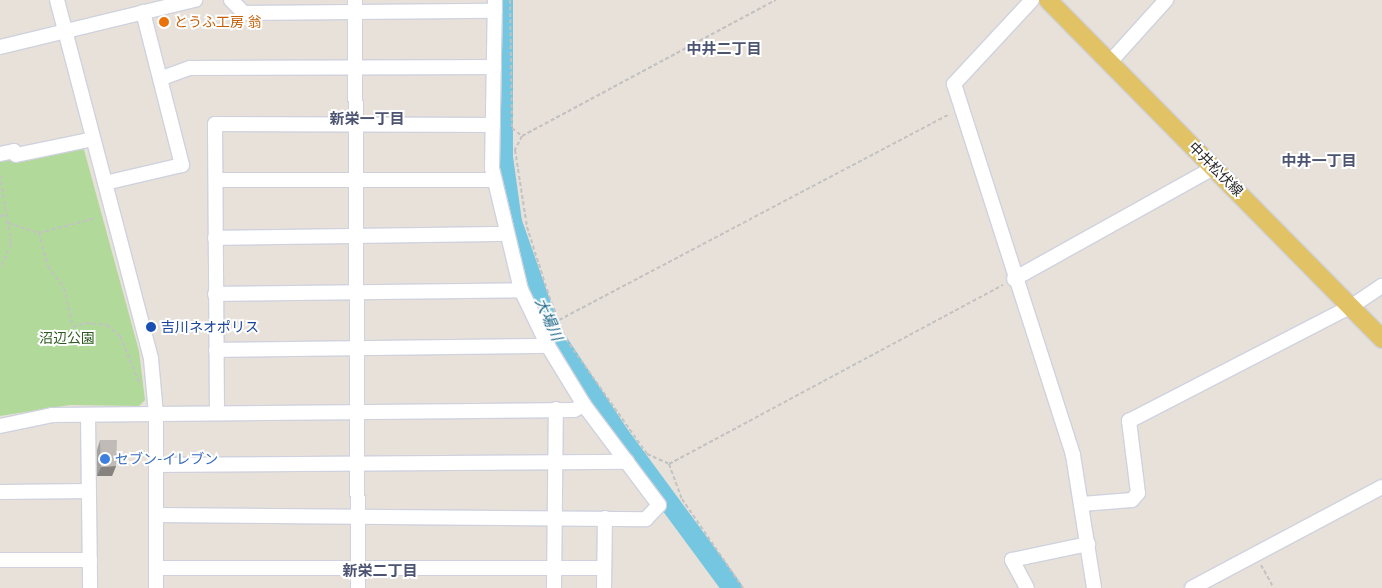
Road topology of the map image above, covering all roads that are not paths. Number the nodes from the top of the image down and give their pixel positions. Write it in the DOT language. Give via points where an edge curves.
graph roads {
  1 [pos="57,0"];
  2 [pos="231,0"];
  3 [pos="1032,0"];
  4 [pos="1048,0"];
  5 [pos="1166,0"];
  6 [pos="186,1"];
  7 [pos="355,5"];
  8 [pos="495,5"];
  9 [pos="142,12"];
  10 [pos="64,31"];
  11 [pos="0,47"];
  12 [pos="1110,62"];
  13 [pos="355,67"];
  14 [pos="494,67"];
  15 [pos="162,78"];
  16 [pos="356,123"];
  17 [pos="493,125"];
  18 [pos="93,139"];
  19 [pos="0,154"];
  20 [pos="1215,167"];
  21 [pos="216,180"];
  22 [pos="356,180"];
  23 [pos="493,180"];
  24 [pos="105,184"];
  25 [pos="508,234"];
  26 [pos="356,236"];
  27 [pos="215,238"];
  28 [pos="1014,279"];
  29 [pos="1382,286"];
  30 [pos="521,290"];
  31 [pos="356,293"];
  32 [pos="215,294"];
  33 [pos="1352,306"];
  34 [pos="1382,339"];
  35 [pos="548,346"];
  36 [pos="357,349"];
  37 [pos="216,350"];
  38 [pos="584,405"];
  39 [pos="556,410"];
  40 [pos="357,412"];
  41 [pos="217,413"];
  42 [pos="156,414"];
  43 [pos="88,415"];
  44 [pos="0,426"];
  45 [pos="627,462"];
  46 [pos="156,465"];
  47 [pos="359,466"];
  48 [pos="556,466"];
  49 [pos="1382,487"];
  50 [pos="0,492"];
  51 [pos="88,492"];
  52 [pos="1082,504"];
  53 [pos="156,515"];
  54 [pos="358,516"];
  55 [pos="556,516"];
  56 [pos="605,518"];
  57 [pos="1088,544"];
  58 [pos="0,560"];
  59 [pos="90,560"];
  60 [pos="156,568"];
  61 [pos="358,568"];
  62 [pos="555,568"];
  63 [pos="604,568"];
  64 [pos="90,588"];
  65 [pos="156,588"];
  66 [pos="358,588"];
  67 [pos="554,588"];
  68 [pos="604,588"];
  69 [pos="1027,588"];
  70 [pos="1094,588"];
  71 [pos="1192,588"];
  1 -- 10 [label="street"];
  2 -- 7 [label="street" via="244,13"];
  3 -- 28 [label="street" via="954,84"];
  4 -- 12 [label="main road, 中井松伏線"];
  5 -- 12 [label="street"];
  6 -- 9 [label="street"];
  7 -- 8 [label="street"];
  7 -- 13 [label="street"];
  8 -- 14 [label="street"];
  9 -- 10 [label="street"];
  9 -- 15 [label="street"];
  10 -- 11 [label="street"];
  10 -- 18 [label="street"];
  12 -- 20 [label="main road, 中井松伏線"];
  13 -- 14 [label="street"];
  13 -- 15 [label="street" via="190,68"];
  13 -- 16 [label="street"];
  14 -- 17 [label="street"];
  15 -- 24 [label="street" via="182,165"];
  16 -- 17 [label="street"];
  16 -- 21 [label="street" via="215,124"];
  16 -- 22 [label="street"];
  17 -- 23 [label="street"];
  18 -- 19 [label="street" via="16,155 14,151"];
  18 -- 24 [label="street"];
  20 -- 28 [label="street"];
  20 -- 33 [label="main road, 中井松伏線"];
  21 -- 22 [label="street"];
  21 -- 27 [label="street"];
  22 -- 23 [label="street"];
  22 -- 26 [label="street"];
  23 -- 25 [label="street"];
  24 -- 42 [label="street" via="151,359"];
  25 -- 26 [label="street"];
  25 -- 30 [label="street"];
  26 -- 27 [label="street"];
  26 -- 31 [label="street"];
  27 -- 32 [label="street"];
  28 -- 52 [label="street" via="1073,454"];
  29 -- 33 [label="street"];
  30 -- 31 [label="street"];
  30 -- 35 [label="street"];
  31 -- 32 [label="street"];
  31 -- 36 [label="street"];
  32 -- 37 [label="street"];
  33 -- 34 [label="main road, 中井松伏線"];
  33 -- 52 [label="street" via="1129,421 1138,493 1132,500"];
  35 -- 36 [label="street"];
  35 -- 38 [label="street"];
  36 -- 37 [label="street"];
  36 -- 40 [label="street"];
  37 -- 41 [label="street"];
  38 -- 39 [label="street"];
  38 -- 45 [label="street"];
  39 -- 40 [label="street"];
  39 -- 48 [label="street"];
  40 -- 41 [label="street"];
  40 -- 47 [label="street"];
  41 -- 42 [label="street"];
  42 -- 43 [label="street"];
  42 -- 46 [label="street"];
  43 -- 44 [label="street" via="52,415"];
  43 -- 51 [label="street"];
  45 -- 48 [label="street"];
  45 -- 56 [label="street" via="659,505 646,520"];
  46 -- 47 [label="street"];
  46 -- 53 [label="street"];
  47 -- 48 [label="street"];
  47 -- 54 [label="street"];
  48 -- 55 [label="street"];
  49 -- 71 [label="street"];
  50 -- 51 [label="street"];
  51 -- 59 [label="street"];
  52 -- 57 [label="street"];
  53 -- 54 [label="street"];
  53 -- 60 [label="street"];
  54 -- 55 [label="street"];
  54 -- 61 [label="street"];
  55 -- 56 [label="street"];
  55 -- 62 [label="street"];
  56 -- 63 [label="street"];
  57 -- 69 [label="street" via="1012,560"];
  57 -- 70 [label="street"];
  58 -- 59 [label="street"];
  59 -- 64 [label="street"];
  60 -- 61 [label="street"];
  60 -- 65 [label="street"];
  61 -- 62 [label="street"];
  61 -- 66 [label="street"];
  62 -- 63 [label="street"];
  62 -- 67 [label="street"];
  63 -- 68 [label="street"];
}
